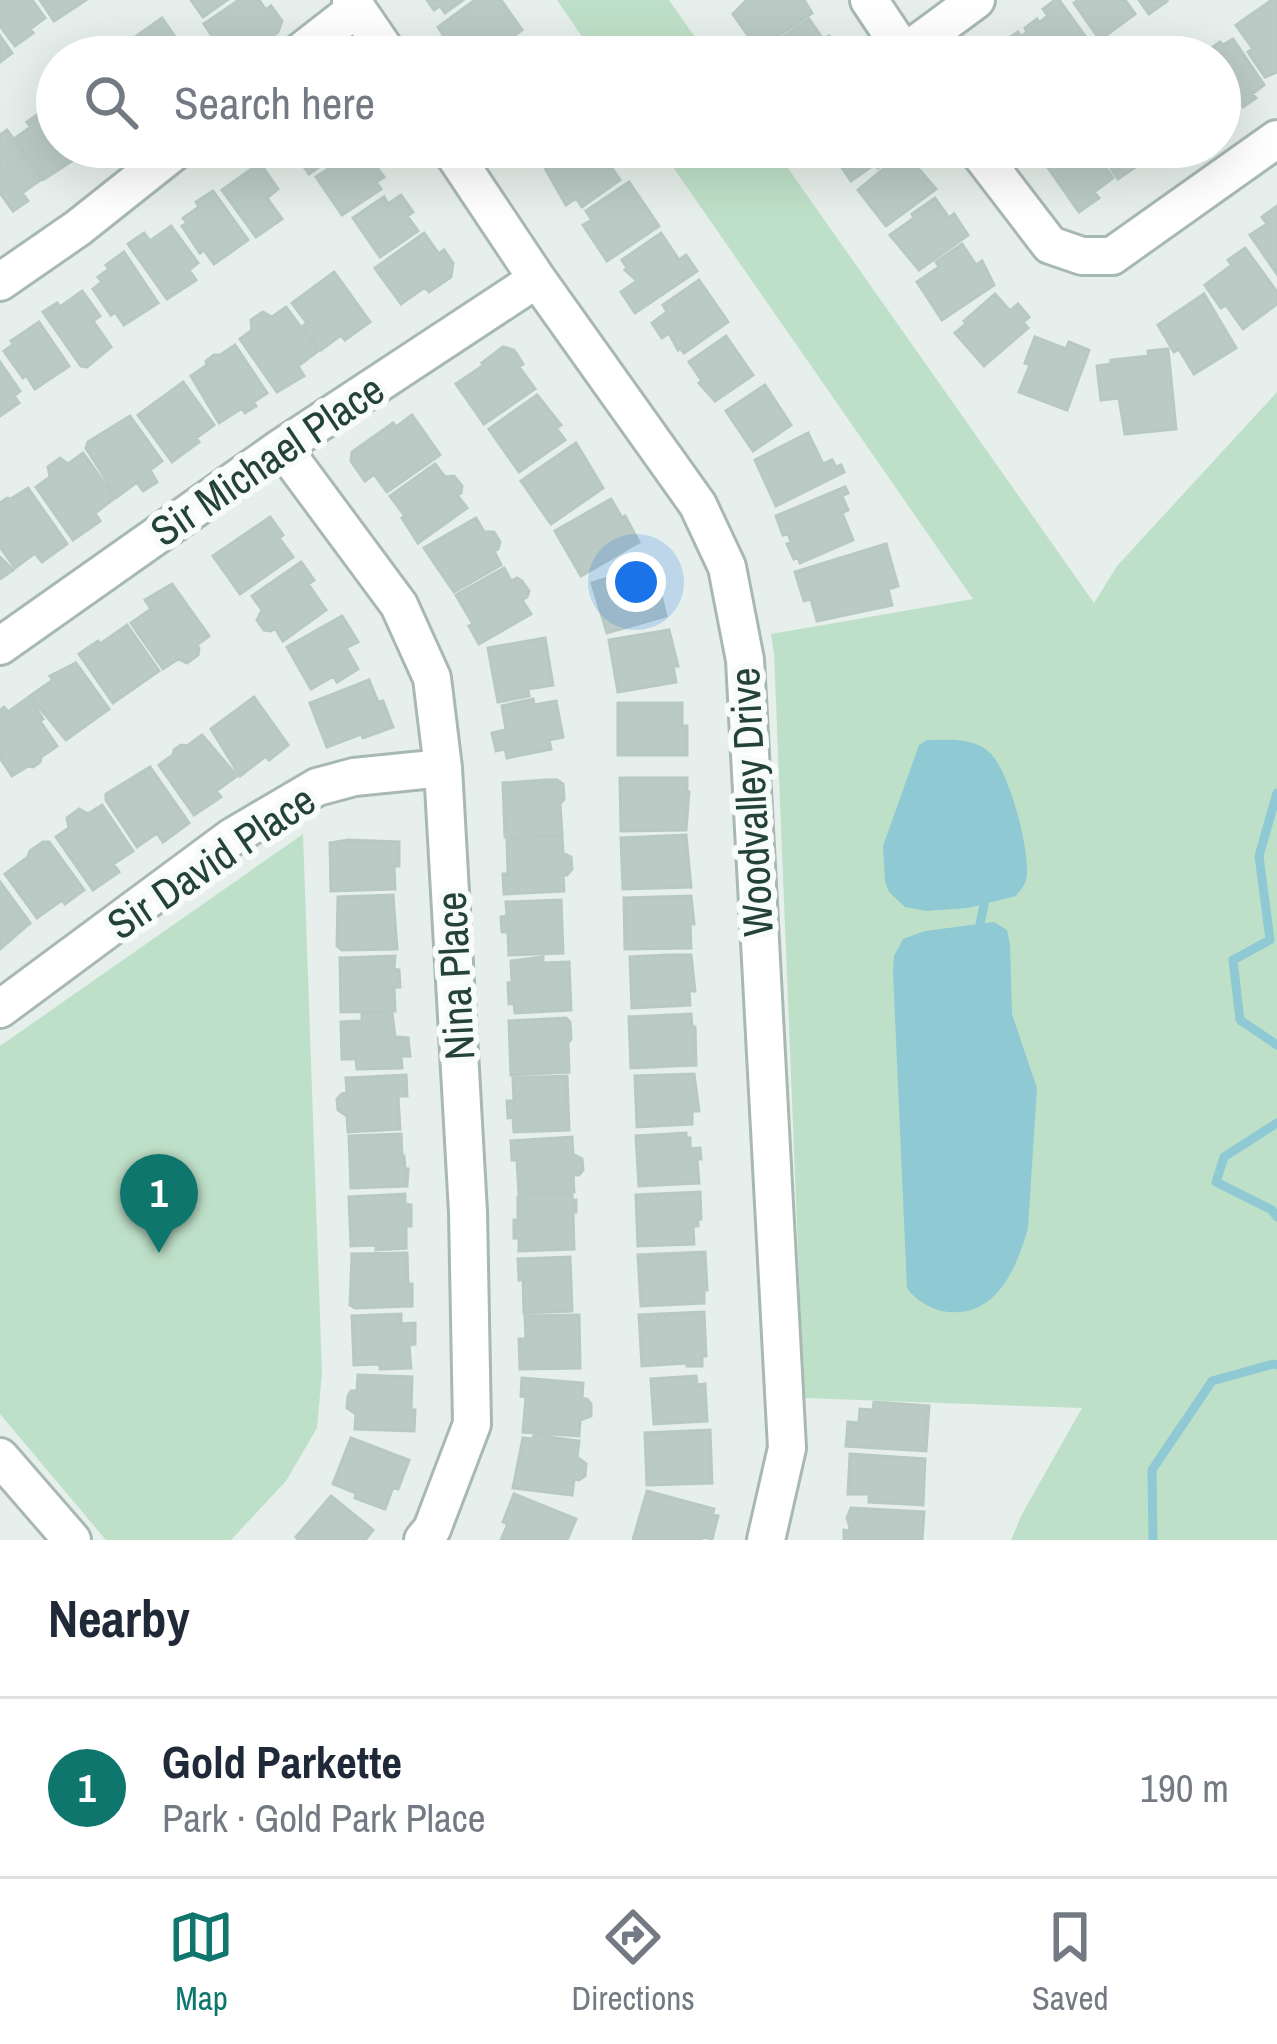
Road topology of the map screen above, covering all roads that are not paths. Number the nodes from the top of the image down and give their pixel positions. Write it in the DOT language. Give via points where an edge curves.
graph roads {
  1 [pos="869,0"];
  2 [pos="976,0"];
  3 [pos="354,4"];
  4 [pos="318,36"];
  5 [pos="376,36"];
  6 [pos="893,36"];
  7 [pos="930,36"];
  8 [pos="1277,139"];
  9 [pos="1241,165"];
  10 [pos="154,168"];
  11 [pos="463,168"];
  12 [pos="991,168"];
  13 [pos="1236,168"];
  14 [pos="537,279"];
  15 [pos="0,282"];
  16 [pos="282,447"];
  17 [pos="0,646"];
  18 [pos="443,768"];
  19 [pos="0,1009"];
  20 [pos="0,1457"];
  21 [pos="72,1540"];
  22 [pos="423,1540"];
  23 [pos="766,1540"];
  1 -- 6 [label="street"];
  2 -- 7 [label="street"];
  3 -- 4 [label="street"];
  3 -- 5 [label="street"];
  8 -- 9 [label="street"];
  10 -- 15 [label="street"];
  11 -- 14 [label="street, Woodvalley Drive"];
  12 -- 13 [label="street" via="1050,245 1112,256"];
  14 -- 16 [label="street, Sir Michael Place"];
  14 -- 23 [label="street, Woodvalley Drive" via="698,505 727,567 745,660 787,1448"];
  16 -- 17 [label="street, Sir Michael Place"];
  16 -- 18 [label="street, Nina Place" via="399,605 432,679"];
  18 -- 19 [label="street, Sir David Place" via="317,787 232,837"];
  18 -- 22 [label="street, Nina Place" via="472,1424"];
  20 -- 21 [label="street"];
}
